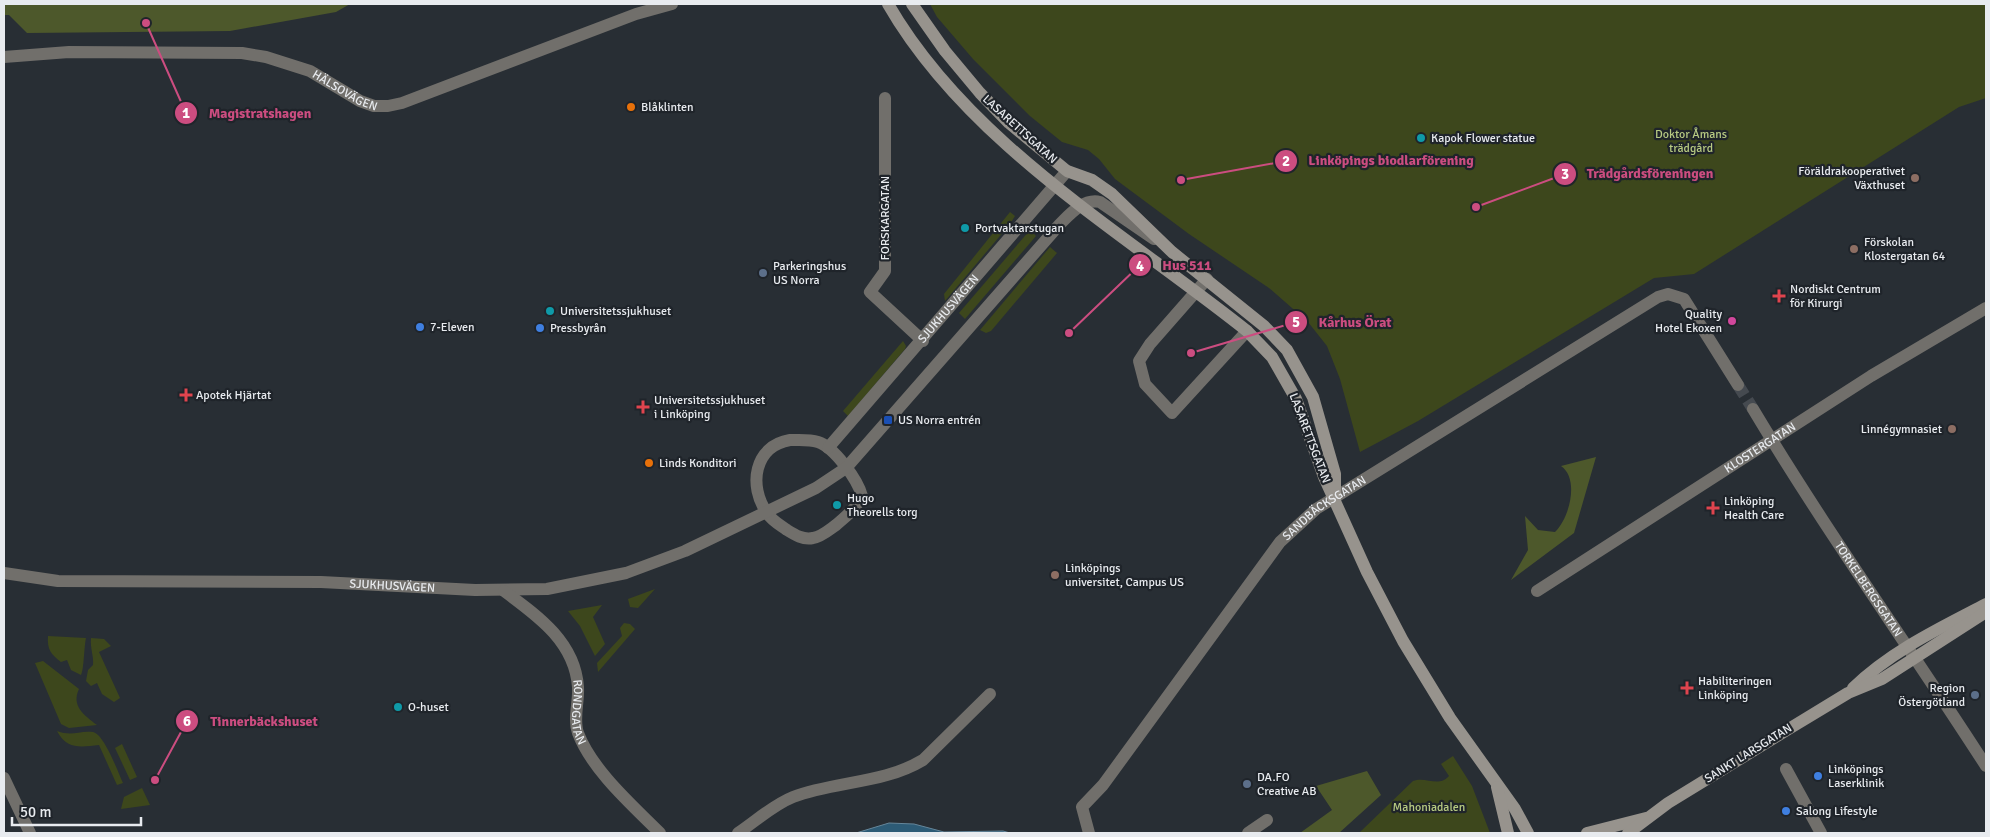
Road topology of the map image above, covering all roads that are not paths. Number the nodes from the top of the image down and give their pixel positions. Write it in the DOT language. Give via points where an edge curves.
graph roads {
  1 [pos="672,4"];
  2 [pos="888,4"];
  3 [pos="912,4"];
  4 [pos="4,57"];
  5 [pos="885,98"];
  6 [pos="1067,171"];
  7 [pos="1056,185"];
  8 [pos="1082,205"];
  9 [pos="1172,252"];
  10 [pos="1207,279"];
  11 [pos="1197,291"];
  12 [pos="1986,308"];
  13 [pos="1247,331"];
  14 [pos="923,341"];
  15 [pos="1738,385"];
  16 [pos="1753,409"];
  17 [pos="1772,440"];
  18 [pos="828,448"];
  19 [pos="846,468"];
  20 [pos="1335,497"];
  21 [pos="766,512"];
  22 [pos="4,573"];
  23 [pos="504,591"];
  24 [pos="1537,591"];
  25 [pos="1986,604"];
  26 [pos="1986,612"];
  27 [pos="1907,648"];
  28 [pos="1915,659"];
  29 [pos="1848,693"];
  30 [pos="990,694"];
  31 [pos="1986,766"];
  32 [pos="1786,769"];
  33 [pos="4,778"];
  34 [pos="1496,782"];
  35 [pos="1650,816"];
  36 [pos="1267,820"];
  37 [pos="30,833"];
  38 [pos="660,833"];
  39 [pos="738,833"];
  40 [pos="1089,833"];
  41 [pos="1248,833"];
  42 [pos="1508,833"];
  43 [pos="1528,833"];
  44 [pos="1587,833"];
  45 [pos="1628,833"];
  46 [pos="1822,833"];
  1 -- 4 [label="street, HÄLSOVÄGEN" via="636,14 388,106 360,101 310,70 249,54 70,52"];
  2 -- 7 [label="main road, LASARETTSGATAN" via="916,47 966,104 1023,159"];
  3 -- 6 [label="main road, LASARETTSGATAN" via="980,93"];
  5 -- 14 [label="street, FORSKARGATAN" via="885,271 870,292"];
  6 -- 7 [label="street, SJUKHUSVÄGEN"];
  6 -- 9 [label="main road, LASARETTSGATAN" via="1092,180 1112,194"];
  7 -- 8 [label="main road, LASARETTSGATAN"];
  7 -- 14 [label="street, SJUKHUSVÄGEN"];
  8 -- 9 [label="street, LASARETTSGATAN" via="1094,200 1100,202"];
  8 -- 11 [label="main road, LASARETTSGATAN"];
  8 -- 19 [label="street, SJUKHUSVÄGEN" via="1060,224"];
  9 -- 10 [label="main road, LASARETTSGATAN"];
  10 -- 11 [label="street"];
  10 -- 20 [label="main road, LASARETTSGATAN" via="1264,326 1299,368 1313,397 1335,474"];
  11 -- 13 [label="main road, LASARETTSGATAN"];
  11 -- 13 [label="street" via="1139,361 1145,384 1172,413"];
  12 -- 17 [label="street, KLOSTERGATAN"];
  13 -- 20 [label="main road, LASARETTSGATAN" via="1284,374 1324,477"];
  14 -- 18 [label="street, SJUKHUSVÄGEN"];
  15 -- 20 [label="street, SANDBÄCKSGATAN" via="1691,308 1677,295 1668,294 1658,297"];
  16 -- 17 [label="street, TORKELBERGSGATAN"];
  17 -- 24 [label="street, KLOSTERGATAN"];
  17 -- 27 [label="street, TORKELBERGSGATAN"];
  18 -- 19 [label="street"];
  18 -- 21 [label="street" via="818,442 790,440 766,450 756,477"];
  19 -- 21 [label="street, SJUKHUSVÄGEN" via="816,488"];
  19 -- 21 [label="street" via="858,483 862,496 853,510 824,534 802,538 780,526"];
  20 -- 34 [label="main road, LASARETTSGATAN" via="1352,541 1403,641 1450,718"];
  20 -- 40 [label="street, SANDBÄCKSGATAN" via="1306,516 1280,542 1103,785 1082,807"];
  21 -- 23 [label="street, SJUKHUSVÄGEN" via="685,551 626,573 547,589"];
  22 -- 23 [label="street, SJUKHUSVÄGEN" via="58,581 321,582"];
  23 -- 38 [label="street, RONDGATAN" via="533,612 566,646 578,681 576,724 586,749 628,802"];
  25 -- 27 [label="main road, SANKT LARSGATAN"];
  26 -- 28 [label="main road, SANKT LARSGATAN"];
  27 -- 28 [label="street, TORKELBERGSGATAN"];
  27 -- 29 [label="main road, SANKT LARSGATAN" via="1874,668"];
  28 -- 29 [label="main road, SANKT LARSGATAN" via="1882,679"];
  28 -- 31 [label="street, TORKELBERGSGATAN"];
  29 -- 35 [label="main road, SANKT LARSGATAN"];
  30 -- 39 [label="street" via="922,760 909,768 793,797 768,810"];
  32 -- 46 [label="street"];
  33 -- 37 [label="street"];
  34 -- 42 [label="main road, LASARETTSGATAN"];
  34 -- 43 [label="main road, LASARETTSGATAN"];
  35 -- 44 [label="main road, SANKT LARSGATAN"];
  35 -- 45 [label="main road, SANKT LARSGATAN"];
  36 -- 41 [label="street"];
}
